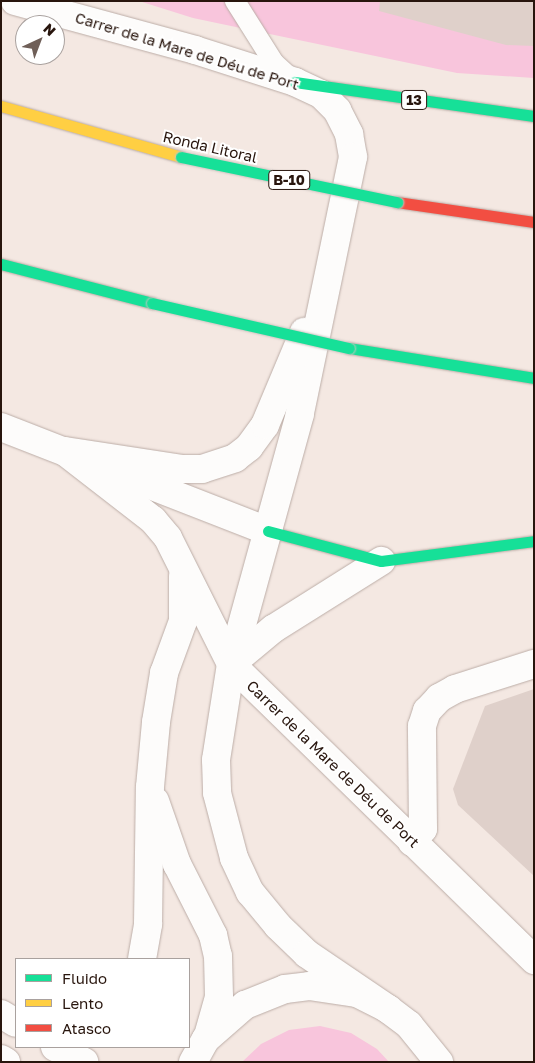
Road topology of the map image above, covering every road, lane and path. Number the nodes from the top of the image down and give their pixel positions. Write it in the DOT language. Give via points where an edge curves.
graph roads {
  1 [pos="15,1"];
  2 [pos="235,1"];
  3 [pos="295,82"];
  4 [pos="1,106"];
  5 [pos="534,116"];
  6 [pos="534,222"];
  7 [pos="1,264"];
  8 [pos="328,270"];
  9 [pos="534,378"];
  10 [pos="1,427"];
  11 [pos="64,451"];
  12 [pos="268,531"];
  13 [pos="534,541"];
  14 [pos="179,560"];
  15 [pos="381,561"];
  16 [pos="231,664"];
  17 [pos="534,664"];
  18 [pos="150,787"];
  19 [pos="412,842"];
  20 [pos="142,958"];
  21 [pos="534,960"];
  22 [pos="388,1009"];
  23 [pos="1,1012"];
  24 [pos="15,1015"];
  25 [pos="15,1023"];
  26 [pos="57,1048"];
  27 [pos="200,1051"];
  28 [pos="1,1059"];
  29 [pos="6,1062"];
  30 [pos="84,1062"];
  31 [pos="171,1062"];
  32 [pos="439,1062"];
  1 -- 3 [label="street, Carrer de la Mare de Déu de Port"];
  2 -- 3 [label="lane" via="274,63"];
  3 -- 5 [label="highway, 13"];
  3 -- 8 [label="street, Carrer de la Mare de Déu de Port" via="321,94 337,110 349,134 353,157"];
  4 -- 6 [label="highway, Ronda Litoral / B-10, bridge" via="181,157 397,202"];
  7 -- 9 [label="highway, bridge" via="349,348"];
  8 -- 11 [label="street, Carrer de la Mare de Déu de Port" via="265,425 249,447 235,458 202,470"];
  8 -- 12 [label="street, Carrer de la Mare de Déu de Port" via="300,414"];
  10 -- 11 [label="street, Carrer de la Mare de Déu de Port"];
  11 -- 12 [label="street, Carrer de la Mare de Déu de Port"];
  11 -- 14 [label="street" via="153,520"];
  12 -- 15 [label="highway"];
  12 -- 16 [label="street, Carrer de la Mare de Déu de Port"];
  13 -- 15 [label="highway"];
  14 -- 16 [label="street"];
  14 -- 18 [label="street" via="184,582 183,621 160,692"];
  15 -- 16 [label="street" via="273,629"];
  16 -- 19 [label="street, Carrer de la Mare de Déu de Port"];
  16 -- 22 [label="street" via="216,760 217,793 234,858 250,892 278,926 307,954"];
  17 -- 19 [label="street" via="456,689 439,698 427,711 422,726 423,829"];
  18 -- 20 [label="street" via="148,924"];
  18 -- 27 [label="street" via="177,864 213,935 218,956 218,997"];
  19 -- 21 [label="street, Carrer de la Mare de Déu de Port"];
  22 -- 27 [label="street" via="357,993 333,988 285,989 245,1005"];
  22 -- 32 [label="street" via="409,1025"];
  23 -- 24 [label="street"];
  23 -- 25 [label="street"];
  26 -- 30 [label="street"];
  27 -- 31 [label="street"];
  28 -- 29 [label="street"];
}
